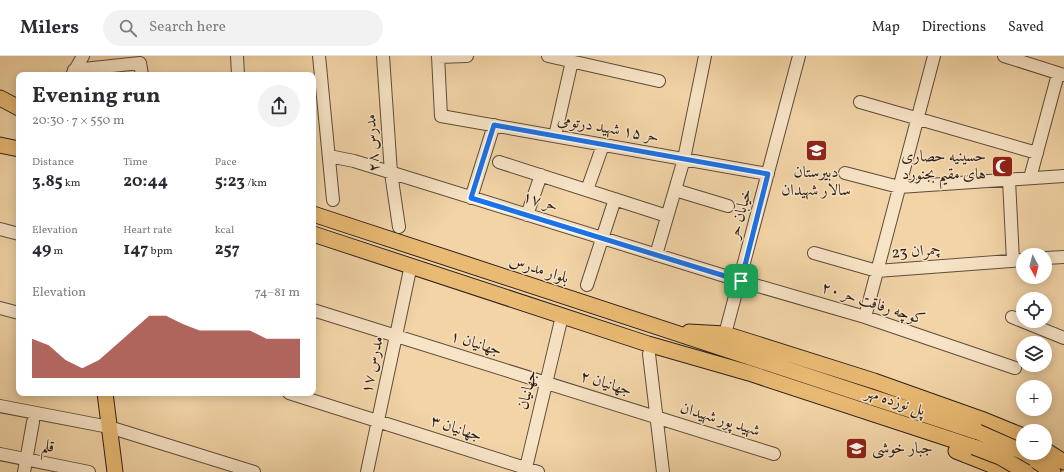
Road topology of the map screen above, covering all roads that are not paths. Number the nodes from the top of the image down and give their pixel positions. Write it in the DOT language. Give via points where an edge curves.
graph roads {
  1 [pos="82,56"];
  2 [pos="237,56"];
  3 [pos="319,56"];
  4 [pos="383,56"];
  5 [pos="467,56"];
  6 [pos="548,56"];
  7 [pos="705,56"];
  8 [pos="799,56"];
  9 [pos="934,56"];
  10 [pos="1004,56"];
  11 [pos="438,57"];
  12 [pos="1032,60"];
  13 [pos="572,61"];
  14 [pos="141,69"];
  15 [pos="73,72"];
  16 [pos="238,72"];
  17 [pos="1061,75"];
  18 [pos="659,81"];
  19 [pos="0,98"];
  20 [pos="860,102"];
  21 [pos="16,106"];
  22 [pos="917,118"];
  23 [pos="494,125"];
  24 [pos="555,136"];
  25 [pos="0,145"];
  26 [pos="603,145"];
  27 [pos="16,148"];
  28 [pos="1037,153"];
  29 [pos="329,156"];
  30 [pos="684,159"];
  31 [pos="499,162"];
  32 [pos="845,172"];
  33 [pos="391,173"];
  34 [pos="768,174"];
  35 [pos="540,175"];
  36 [pos="1064,176"];
  37 [pos="1030,178"];
  38 [pos="1009,180"];
  39 [pos="899,187"];
  40 [pos="587,190"];
  41 [pos="675,190"];
  42 [pos="471,198"];
  43 [pos="615,199"];
  44 [pos="333,200"];
  45 [pos="728,206"];
  46 [pos="316,215"];
  47 [pos="527,215"];
  48 [pos="668,216"];
  49 [pos="399,227"];
  50 [pos="0,229"];
  51 [pos="16,233"];
  52 [pos="316,235"];
  53 [pos="603,238"];
  54 [pos="1017,248"];
  55 [pos="814,253"];
  56 [pos="656,254"];
  57 [pos="1064,257"];
  58 [pos="1052,258"];
  59 [pos="1016,260"];
  60 [pos="411,266"];
  61 [pos="877,271"];
  62 [pos="741,281"];
  63 [pos="587,285"];
  64 [pos="0,308"];
  65 [pos="316,311"];
  66 [pos="16,312"];
  67 [pos="562,316"];
  68 [pos="865,317"];
  69 [pos="1012,317"];
  70 [pos="669,331"];
  71 [pos="725,334"];
  72 [pos="396,336"];
  73 [pos="1064,338"];
  74 [pos="649,354"];
  75 [pos="694,358"];
  76 [pos="752,366"];
  77 [pos="1015,368"];
  78 [pos="546,382"];
  79 [pos="104,396"];
  80 [pos="298,396"];
  81 [pos="0,406"];
  82 [pos="656,417"];
  83 [pos="377,421"];
  84 [pos="33,422"];
  85 [pos="109,427"];
  86 [pos="1016,433"];
  87 [pos="1016,449"];
  88 [pos="0,454"];
  89 [pos="774,454"];
  90 [pos="1016,455"];
  91 [pos="1052,457"];
  92 [pos="26,459"];
  93 [pos="1046,460"];
  94 [pos="1061,465"];
  95 [pos="525,470"];
  96 [pos="1004,470"];
  97 [pos="24,472"];
  98 [pos="89,472"];
  99 [pos="115,472"];
  100 [pos="254,472"];
  101 [pos="367,472"];
  102 [pos="538,472"];
  103 [pos="663,472"];
  104 [pos="1026,472"];
  1 -- 15 [label="street"];
  2 -- 16 [label="street"];
  3 -- 29 [label="street"];
  4 -- 33 [label="street, مدرس ۲۸"];
  5 -- 11 [label="street"];
  6 -- 13 [label="street"];
  7 -- 30 [label="street"];
  8 -- 34 [label="street, خیابان حر"];
  9 -- 22 [label="street"];
  10 -- 12 [label="street"];
  11 -- 23 [label="street, حر ۱۵ شهید درتومی" via="441,116"];
  12 -- 17 [label="street"];
  13 -- 18 [label="street"];
  13 -- 24 [label="street"];
  14 -- 15 [label="street"];
  17 -- 28 [label="street"];
  19 -- 21 [label="main road"];
  20 -- 22 [label="street"];
  22 -- 28 [label="street"];
  22 -- 39 [label="street"];
  23 -- 24 [label="street, حر ۱۵ شهید درتومی"];
  23 -- 42 [label="street"];
  24 -- 26 [label="street, حر ۱۵ شهید درتومی"];
  25 -- 27 [label="main road"];
  26 -- 30 [label="street, حر ۱۵ شهید درتومی"];
  26 -- 40 [label="street"];
  28 -- 37 [label="street"];
  29 -- 33 [label="street, حر ۱۷" via="354,160"];
  29 -- 44 [label="street"];
  30 -- 34 [label="street, حر ۱۵ شهید درتومی"];
  30 -- 41 [label="street"];
  31 -- 35 [label="street"];
  32 -- 39 [label="street"];
  33 -- 42 [label="street, حر ۱۷"];
  33 -- 49 [label="street, مدرس ۲۸"];
  34 -- 62 [label="street, خیابان حر"];
  35 -- 40 [label="street"];
  35 -- 47 [label="street"];
  36 -- 37 [label="street"];
  37 -- 38 [label="street"];
  38 -- 39 [label="street"];
  38 -- 54 [label="street"];
  39 -- 61 [label="street"];
  40 -- 43 [label="street"];
  41 -- 45 [label="street"];
  41 -- 48 [label="street"];
  42 -- 47 [label="street, حر ۱۷"];
  43 -- 48 [label="street"];
  43 -- 53 [label="street"];
  46 -- 70 [label="main road, بلوار مدرس"];
  47 -- 53 [label="street, حر ۱۷"];
  48 -- 56 [label="street"];
  50 -- 51 [label="street"];
  52 -- 60 [label="main road"];
  53 -- 56 [label="street, حر ۱۷"];
  53 -- 63 [label="street"];
  55 -- 61 [label="street, چمران 23"];
  56 -- 62 [label="street, حر ۱۷"];
  57 -- 58 [label="street"];
  59 -- 61 [label="street, چمران 23"];
  60 -- 67 [label="main road"];
  60 -- 72 [label="street, مدرس ۱۷"];
  61 -- 68 [label="street"];
  62 -- 68 [label="street, کوچه رفاقت حر ۲۰"];
  62 -- 71 [label="street, خیابان حر"];
  64 -- 66 [label="street"];
  65 -- 72 [label="street, جهانیان ۱"];
  67 -- 75 [label="main road"];
  67 -- 78 [label="street, جهانیان"];
  68 -- 77 [label="street, کوچه رفاقت حر ۲۰"];
  69 -- 73 [label="street"];
  70 -- 71 [label="main road"];
  70 -- 76 [label="main road, بلوار مدرس"];
  71 -- 86 [label="main road" via="874,382"];
  72 -- 78 [label="street, جهانیان ۱"];
  72 -- 83 [label="street, مدرس ۱۷"];
  74 -- 82 [label="street"];
  75 -- 76 [label="main road"];
  75 -- 96 [label="main road" via="746,382 935,444"];
  76 -- 87 [label="main road, پل نوزده مهر, bridge" via="978,432"];
  76 -- 104 [label="main road, پل نوزده مهر, bridge" via="1000,457"];
  78 -- 82 [label="street, جهانیان ۲"];
  78 -- 95 [label="street, جهانیان"];
  79 -- 85 [label="main road"];
  80 -- 83 [label="street, جهانیان ۳"];
  81 -- 85 [label="street"];
  82 -- 89 [label="street, شهید پور شهیدان"];
  82 -- 103 [label="street"];
  83 -- 95 [label="street, جهانیان ۳"];
  83 -- 101 [label="street, مدرس ۱۷"];
  84 -- 92 [label="street"];
  85 -- 99 [label="main road"];
  85 -- 100 [label="street"];
  88 -- 92 [label="street, قلم"];
  90 -- 96 [label="main road"];
  91 -- 94 [label="main road"];
  92 -- 97 [label="street"];
  92 -- 98 [label="street, قلم"];
  93 -- 94 [label="main road, پل نوزده مهر"];
  95 -- 102 [label="street, جهانیان ۳"];
}
